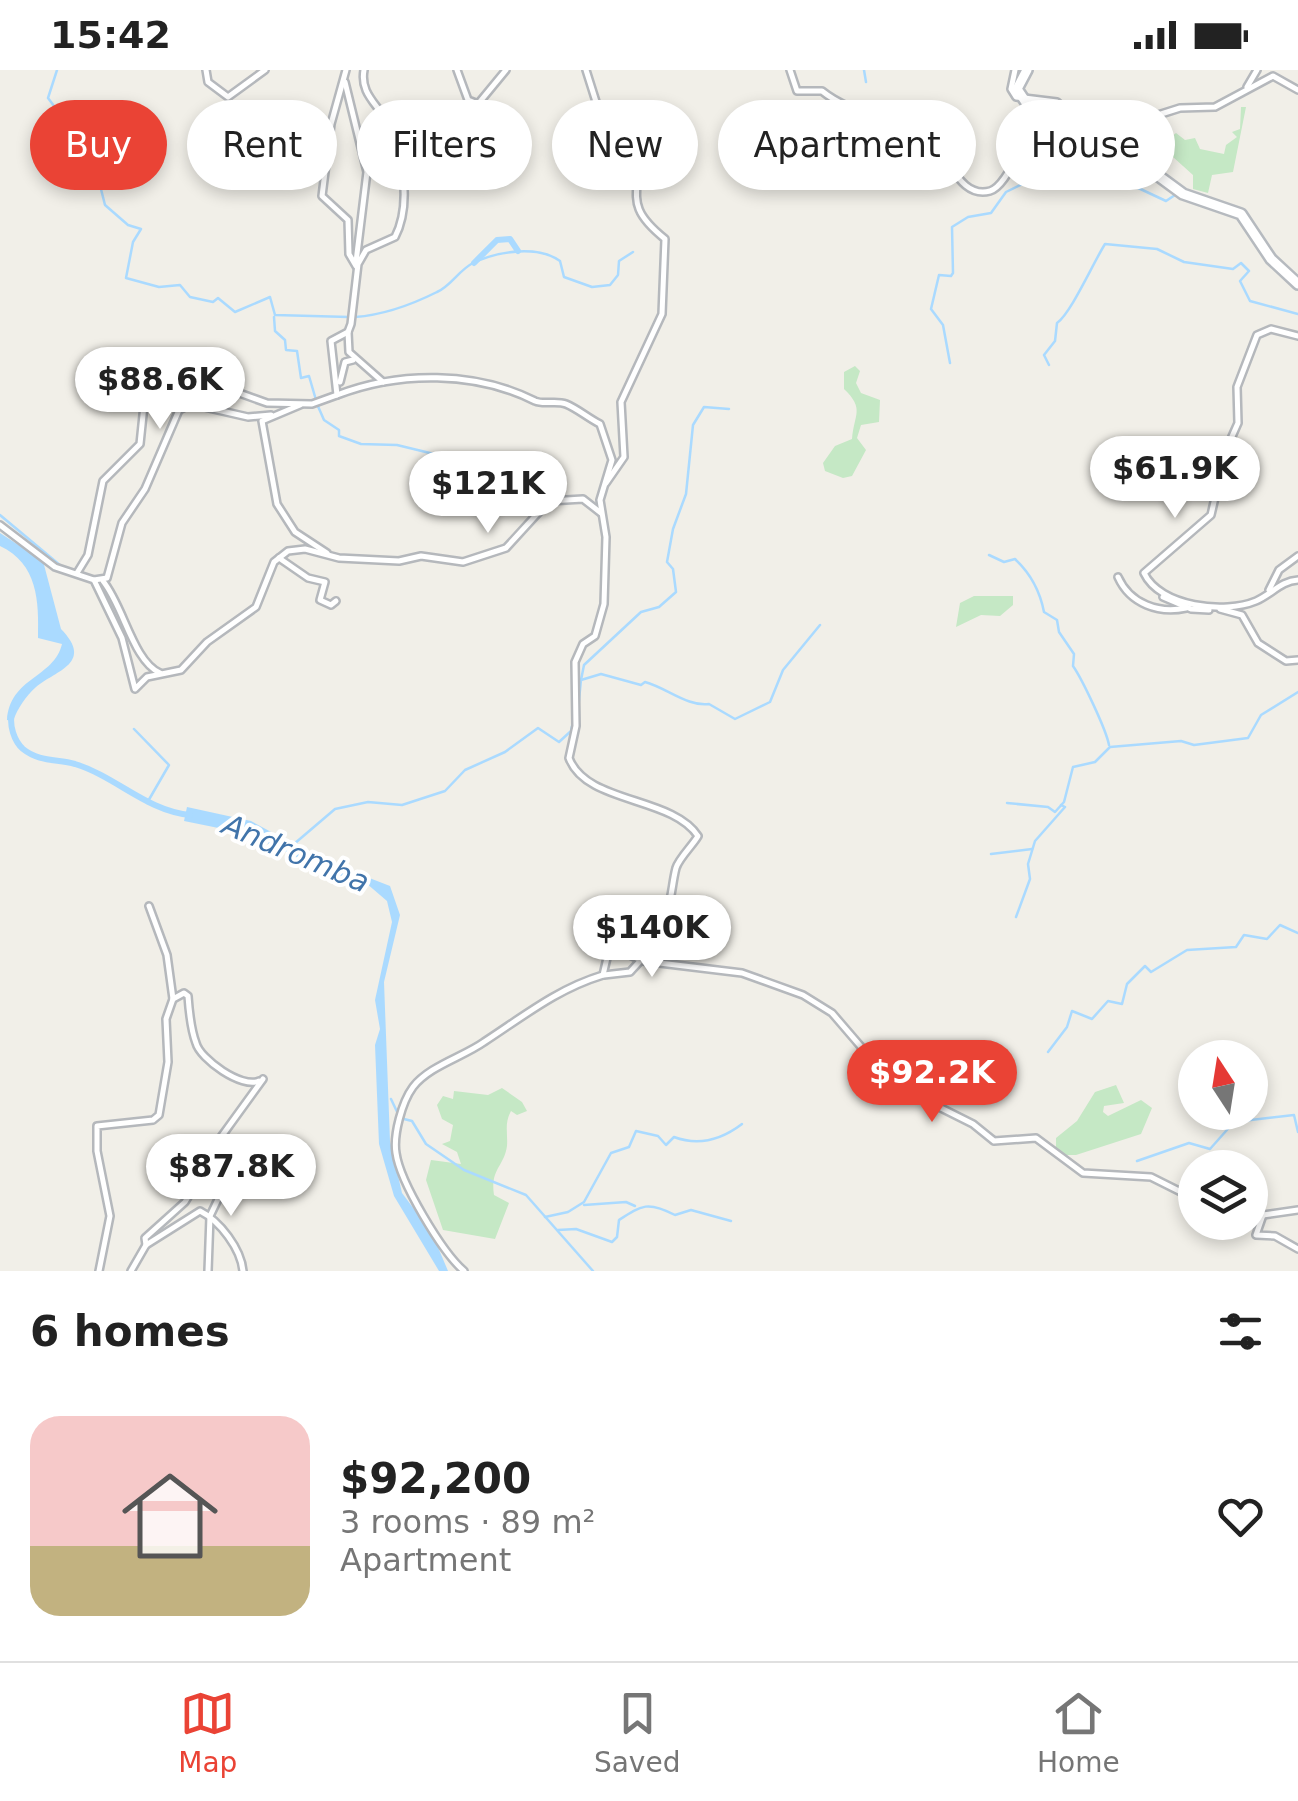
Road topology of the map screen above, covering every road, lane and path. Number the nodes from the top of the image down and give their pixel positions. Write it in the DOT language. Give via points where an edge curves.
graph roads {
  1 [pos="206,70"];
  2 [pos="265,70"];
  3 [pos="346,70"];
  4 [pos="364,70"];
  5 [pos="457,70"];
  6 [pos="506,70"];
  7 [pos="586,70"];
  8 [pos="790,70"];
  9 [pos="1015,70"];
  10 [pos="1027,70"];
  11 [pos="1256,70"];
  12 [pos="344,80"];
  13 [pos="1246,90"];
  14 [pos="1298,90"];
  15 [pos="1023,99"];
  16 [pos="996,186"];
  17 [pos="1175,188"];
  18 [pos="355,264"];
  19 [pos="356,272"];
  20 [pos="1298,284"];
  21 [pos="348,332"];
  22 [pos="1298,336"];
  23 [pos="356,361"];
  24 [pos="383,382"];
  25 [pos="339,384"];
  26 [pos="337,395"];
  27 [pos="302,404"];
  28 [pos="271,415"];
  29 [pos="603,485"];
  30 [pos="601,513"];
  31 [pos="0,524"];
  32 [pos="1298,556"];
  33 [pos="331,557"];
  34 [pos="279,558"];
  35 [pos="76,573"];
  36 [pos="1118,577"];
  37 [pos="94,580"];
  38 [pos="1298,580"];
  39 [pos="102,581"];
  40 [pos="1162,594"];
  41 [pos="1264,596"];
  42 [pos="336,601"];
  43 [pos="1187,608"];
  44 [pos="1298,660"];
  45 [pos="163,675"];
  46 [pos="149,906"];
  47 [pos="613,940"];
  48 [pos="641,960"];
  49 [pos="604,974"];
  50 [pos="173,999"];
  51 [pos="218,1176"];
  52 [pos="1178,1190"];
  53 [pos="1298,1210"];
  54 [pos="1268,1214"];
  55 [pos="210,1216"];
  56 [pos="1268,1236"];
  57 [pos="146,1245"];
  58 [pos="1298,1249"];
  59 [pos="98,1271"];
  60 [pos="132,1271"];
  61 [pos="208,1271"];
  62 [pos="243,1271"];
  63 [pos="464,1271"];
  1 -- 2 [label="street" via="208,82 228,97"];
  3 -- 12 [label="street"];
  4 -- 19 [label="street" via="364,89 399,152 404,212 396,237 366,250"];
  5 -- 6 [label="street" via="468,100 478,104"];
  7 -- 29 [label="street" via="604,127 635,142 638,215 666,240 662,314 620,402 624,457"];
  8 -- 16 [label="street" via="797,91 822,90 841,107 928,141 975,191"];
  9 -- 15 [label="street" via="1011,88"];
  10 -- 15 [label="street" via="1016,86"];
  11 -- 13 [label="street"];
  12 -- 18 [label="street" via="367,172"];
  12 -- 18 [label="street" via="322,196 348,220"];
  13 -- 14 [label="street" via="1278,76"];
  13 -- 15 [label="street" via="1210,109 1180,108 1134,121 1077,120 1057,102"];
  17 -- 20 [label="street" via="1241,214 1271,259"];
  18 -- 19 [label="street"];
  19 -- 21 [label="street"];
  21 -- 23 [label="street"];
  21 -- 25 [label="street" via="331,341"];
  22 -- 40 [label="street" via="1271,329 1257,336 1237,387 1238,423 1211,516 1144,573"];
  23 -- 24 [label="street"];
  23 -- 25 [label="street" via="345,362"];
  24 -- 26 [label="street"];
  24 -- 29 [label="street" via="448,377 567,404 603,428 612,460"];
  25 -- 26 [label="street"];
  26 -- 27 [label="street"];
  27 -- 28 [label="street"];
  27 -- 35 [label="street" via="253,401 206,381 146,386 140,444 103,482 88,555"];
  28 -- 33 [label="street" via="262,426 277,504 296,532"];
  28 -- 39 [label="street" via="248,417 192,404 179,410 150,480 122,523"];
  29 -- 30 [label="street"];
  30 -- 33 [label="street" via="583,499 549,501 506,548 463,562"];
  30 -- 47 [label="street" via="604,604 595,636 575,662 570,758 583,780 677,818 698,836 676,866 673,901 664,915 641,930 619,925"];
  31 -- 35 [label="street" via="55,567"];
  32 -- 41 [label="street" via="1279,570"];
  33 -- 34 [label="street" via="295,548"];
  34 -- 42 [label="street" via="325,582 320,600"];
  34 -- 45 [label="street" via="256,606 181,670"];
  35 -- 37 [label="street"];
  36 -- 43 [label="street" via="1134,599"];
  37 -- 39 [label="street"];
  37 -- 45 [label="street" via="122,638 132,688"];
  38 -- 41 [label="street"];
  39 -- 45 [label="street" via="124,612 146,665"];
  40 -- 41 [label="street" via="1210,608"];
  40 -- 43 [label="street"];
  43 -- 44 [label="street" via="1237,611 1258,644 1286,661"];
  46 -- 50 [label="street" via="167,954"];
  47 -- 48 [label="street"];
  47 -- 49 [label="street"];
  48 -- 49 [label="street" via="630,972"];
  48 -- 52 [label="street" via="785,986 832,1013 893,1084 994,1141 1036,1138 1084,1173 1151,1177"];
  49 -- 63 [label="street" via="547,997 423,1078 408,1096 395,1146 399,1164 447,1254"];
  50 -- 51 [label="street" via="188,996 196,1046 228,1076 250,1084 263,1079 216,1144"];
  50 -- 59 [label="street" via="159,1116 96,1129 110,1216"];
  51 -- 55 [label="street" via="221,1192"];
  51 -- 57 [label="street" via="205,1169 186,1202 145,1238"];
  53 -- 54 [label="street"];
  55 -- 57 [label="street" via="200,1211"];
  55 -- 61 [label="street"];
  55 -- 62 [label="street" via="235,1247"];
  56 -- 58 [label="street"];
  57 -- 60 [label="street"];
}
